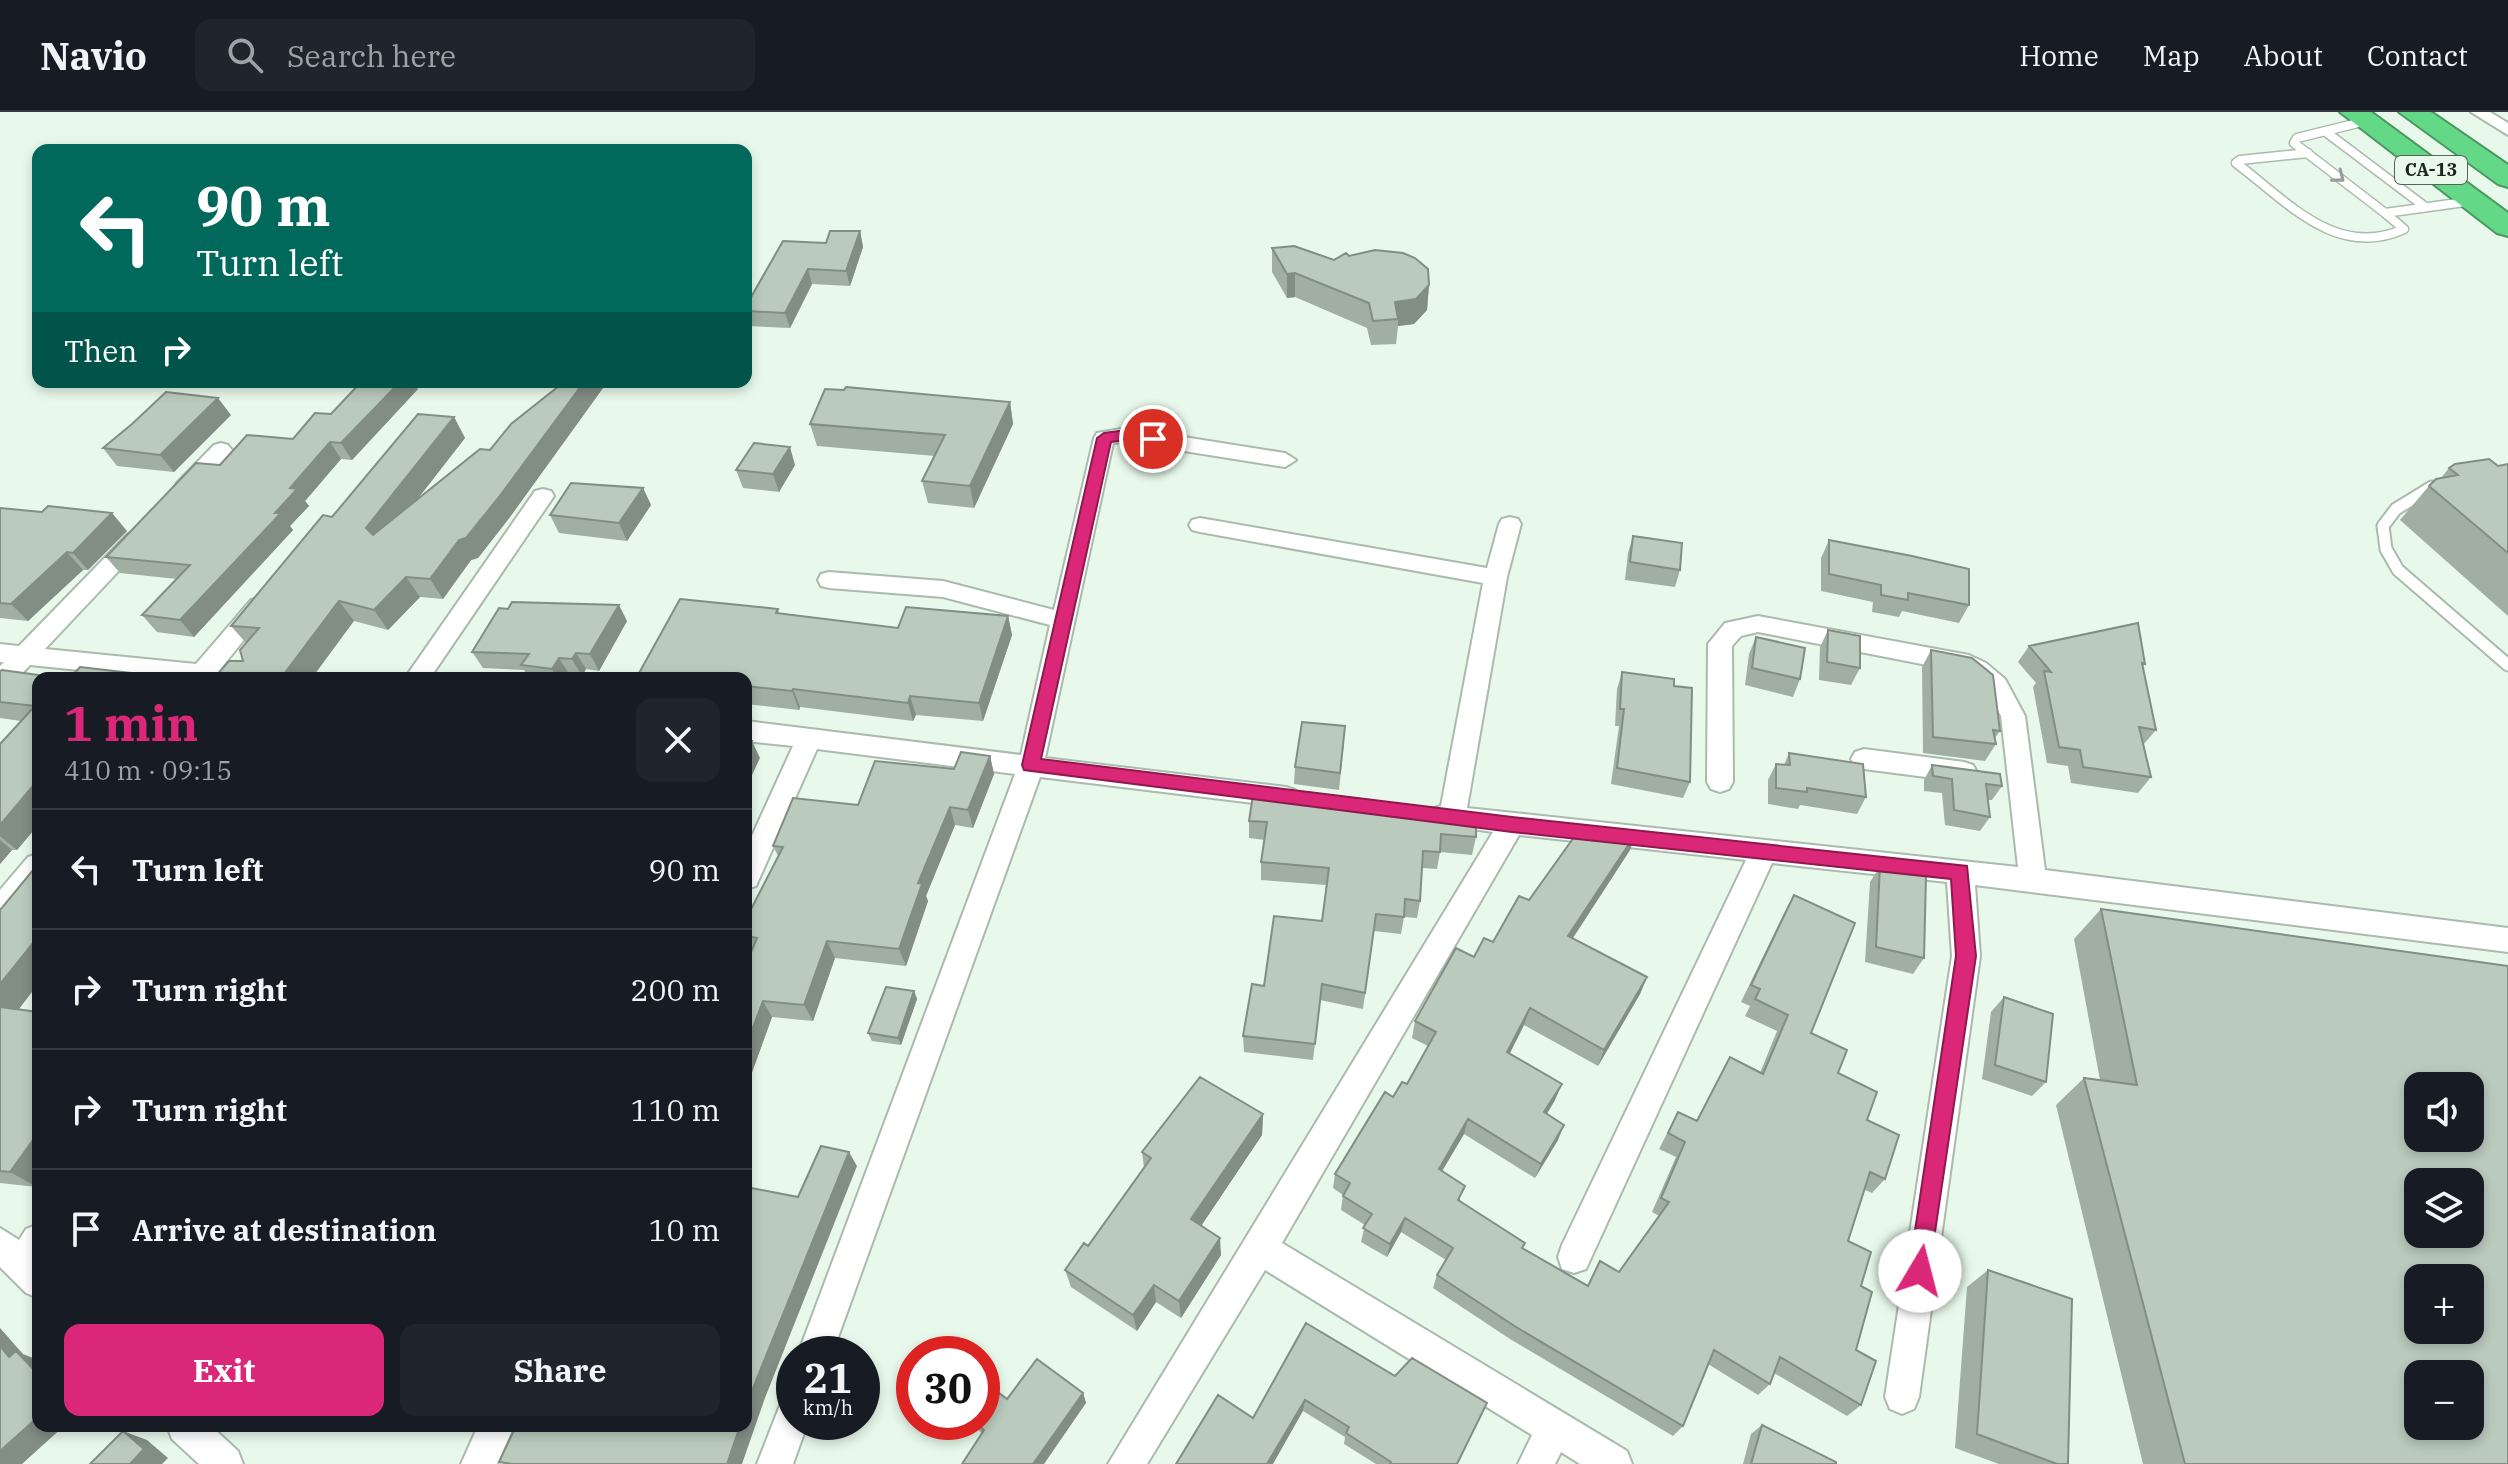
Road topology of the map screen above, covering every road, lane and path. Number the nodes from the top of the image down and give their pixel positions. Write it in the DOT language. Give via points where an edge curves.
graph roads {
  1 [pos="2413,112"];
  2 [pos="2479,112"];
  3 [pos="2360,116"];
  4 [pos="2508,130"];
  5 [pos="2326,132"];
  6 [pos="2308,153"];
  7 [pos="2508,178"];
  8 [pos="2472,201"];
  9 [pos="2424,206"];
  10 [pos="2385,213"];
  11 [pos="2508,227"];
  12 [pos="221,450"];
  13 [pos="1285,460"];
  14 [pos="2441,480"];
  15 [pos="543,496"];
  16 [pos="1510,524"];
  17 [pos="1200,525"];
  18 [pos="1496,577"];
  19 [pos="829,580"];
  20 [pos="274,589"];
  21 [pos="1062,620"];
  22 [pos="12,654"];
  23 [pos="2508,665"];
  24 [pos="173,672"];
  25 [pos="203,672"];
  26 [pos="421,672"];
  27 [pos="0,681"];
  28 [pos="752,732"];
  29 [pos="810,738"];
  30 [pos="1864,759"];
  31 [pos="1031,765"];
  32 [pos="2021,779"];
  33 [pos="1720,782"];
  34 [pos="1312,800"];
  35 [pos="1421,813"];
  36 [pos="1452,817"];
  37 [pos="1512,824"];
  38 [pos="1764,851"];
  39 [pos="752,865"];
  40 [pos="32,872"];
  41 [pos="1960,872"];
  42 [pos="2033,880"];
  43 [pos="0,910"];
  44 [pos="2508,940"];
  45 [pos="1260,1248"];
  46 [pos="1574,1257"];
  47 [pos="822,1336"];
  48 [pos="1902,1397"];
  49 [pos="1554,1428"];
  50 [pos="193,1432"];
  51 [pos="493,1432"];
  52 [pos="784,1440"];
  53 [pos="225,1464"];
  54 [pos="479,1464"];
  55 [pos="775,1464"];
  56 [pos="1126,1464"];
  57 [pos="1536,1464"];
  58 [pos="1614,1464"];
  1 -- 7 [label="highway, CA-13"];
  2 -- 4 [label="street"];
  3 -- 5 [label="lane"];
  3 -- 8 [label="highway, CA-13"];
  5 -- 6 [label="lane" via="2293,140"];
  5 -- 9 [label="lane"];
  6 -- 10 [label="lane, one-way"];
  6 -- 10 [label="lane" via="2236,163 2338,236 2366,242 2404,229"];
  8 -- 9 [label="lane"];
  8 -- 11 [label="highway, CA-13"];
  9 -- 10 [label="lane"];
  12 -- 22 [label="street"];
  13 -- 21 [label="street" via="1127,435 1104,438"];
  14 -- 23 [label="lane" via="2396,509 2383,526 2386,549 2398,570"];
  15 -- 26 [label="street"];
  16 -- 18 [label="street"];
  17 -- 18 [label="street"];
  18 -- 36 [label="street"];
  19 -- 21 [label="street" via="943,589"];
  20 -- 25 [label="street"];
  21 -- 31 [label="street"];
  22 -- 24 [label="street"];
  22 -- 27 [label="street"];
  28 -- 29 [label="street"];
  29 -- 31 [label="street"];
  29 -- 39 [label="street"];
  30 -- 32 [label="street"];
  31 -- 34 [label="street"];
  31 -- 47 [label="street"];
  32 -- 33 [label="street" via="2013,716 2004,692 1989,675 1969,664 1758,624 1733,629 1720,644"];
  32 -- 42 [label="street"];
  35 -- 36 [label="street"];
  36 -- 37 [label="street"];
  37 -- 38 [label="street"];
  37 -- 45 [label="street"];
  38 -- 41 [label="street"];
  38 -- 46 [label="street"];
  40 -- 43 [label="street"];
  41 -- 42 [label="street"];
  41 -- 48 [label="street" via="1966,956"];
  42 -- 44 [label="street"];
  45 -- 49 [label="street"];
  45 -- 56 [label="street"];
  49 -- 57 [label="street"];
  49 -- 58 [label="street"];
  50 -- 53 [label="street"];
  51 -- 54 [label="street"];
  52 -- 55 [label="street"];
}
